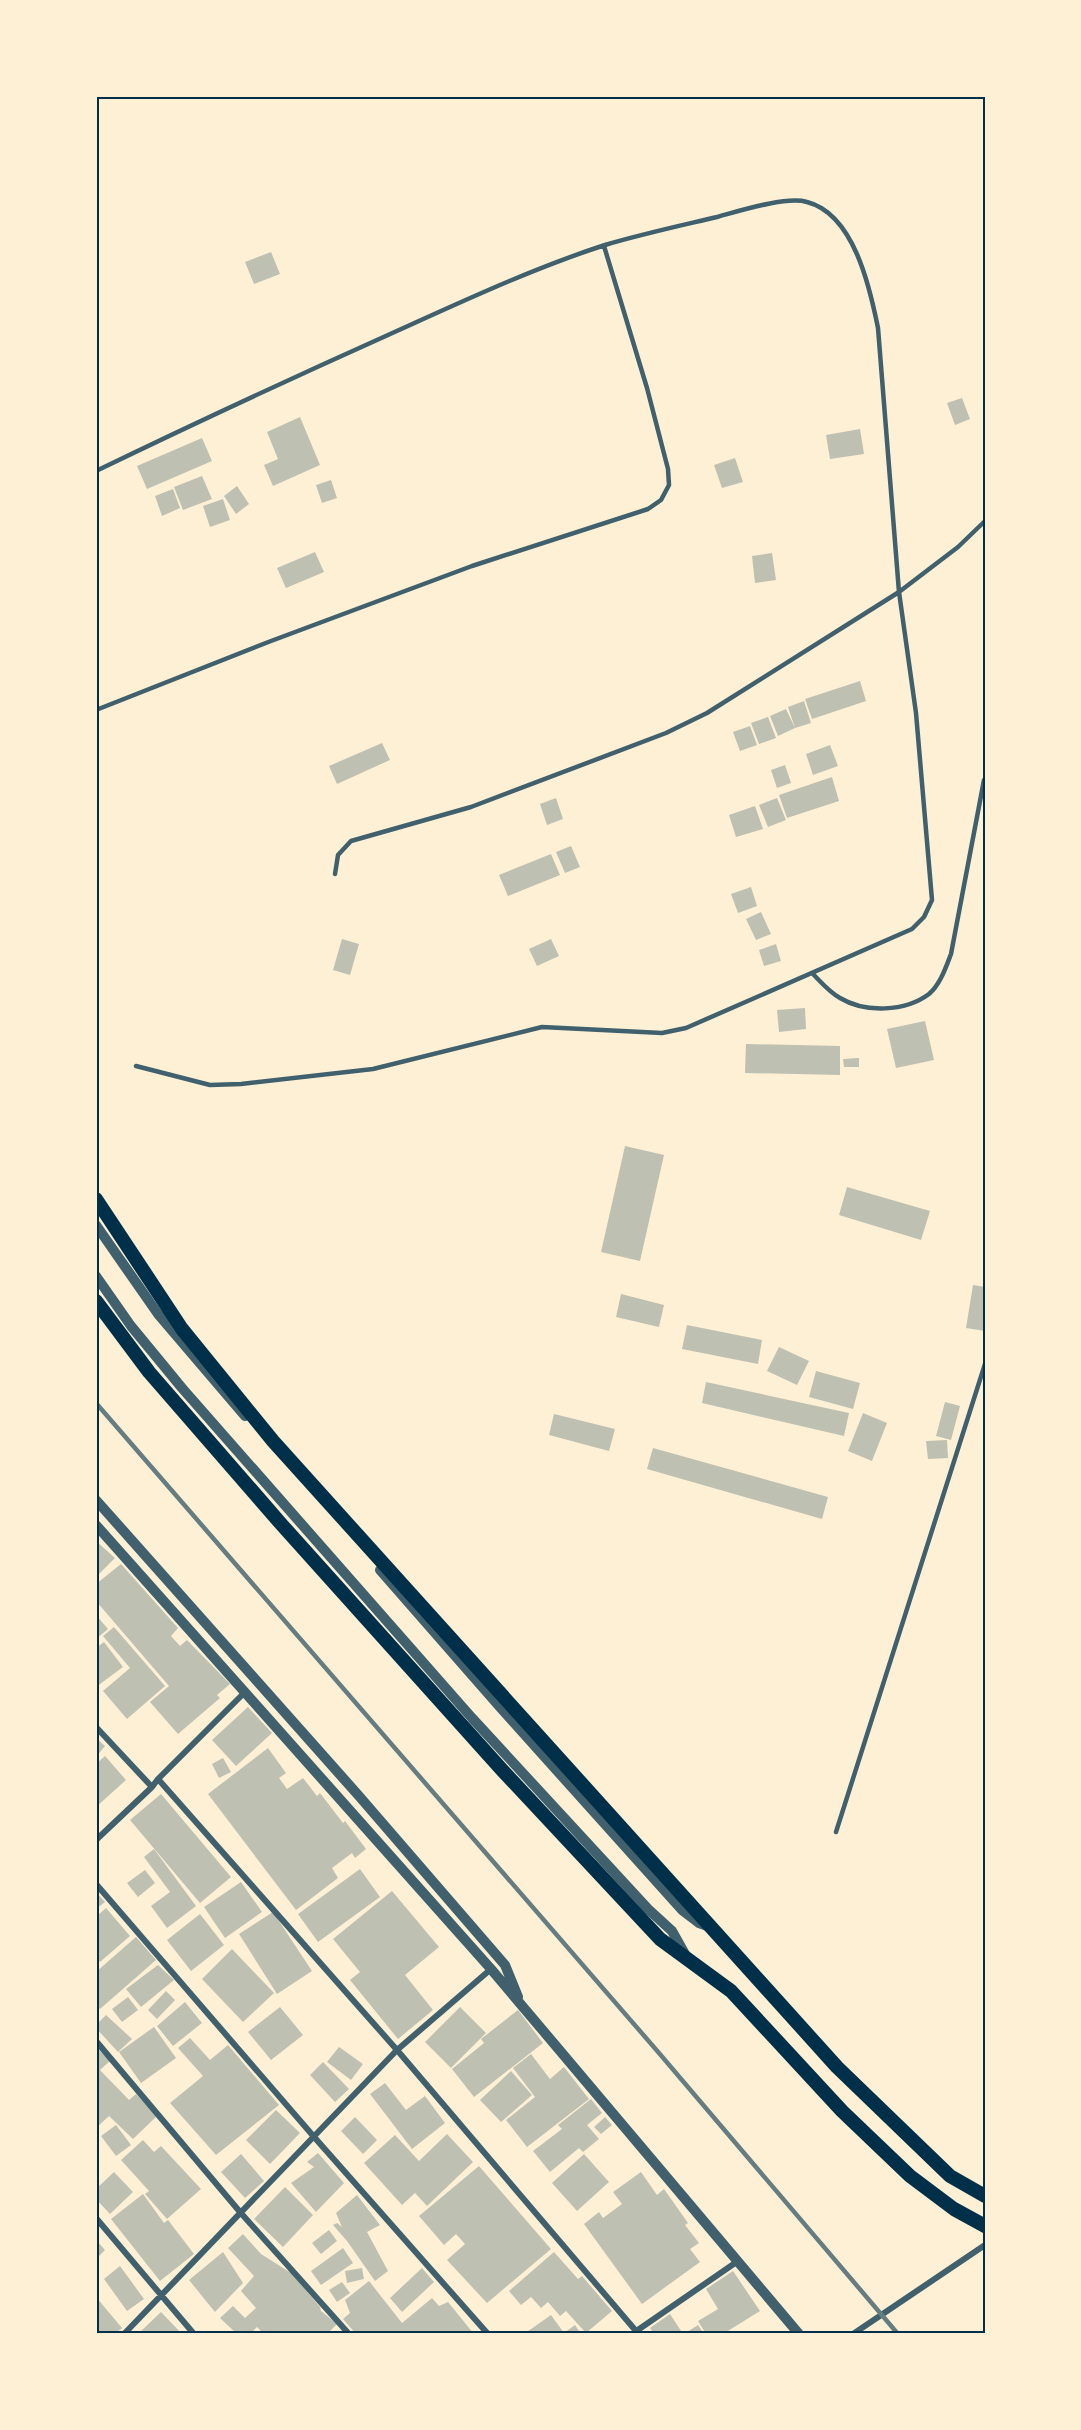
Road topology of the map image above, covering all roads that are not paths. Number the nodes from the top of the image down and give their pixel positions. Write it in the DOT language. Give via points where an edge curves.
graph roads {
  1 [pos="604,246"];
  2 [pos="96,471"];
  3 [pos="985,521"];
  4 [pos="899,592"];
  5 [pos="96,710"];
  6 [pos="984,780"];
  7 [pos="335,874"];
  8 [pos="812,973"];
  9 [pos="136,1066"];
  10 [pos="96,1199"];
  11 [pos="96,1225"];
  12 [pos="96,1276"];
  13 [pos="96,1301"];
  14 [pos="985,1364"];
  15 [pos="977,1388"];
  16 [pos="985,1390"];
  17 [pos="96,1500"];
  18 [pos="96,1525"];
  19 [pos="244,1693"];
  20 [pos="96,1727"];
  21 [pos="158,1779"];
  22 [pos="152,1787"];
  23 [pos="836,1832"];
  24 [pos="96,1840"];
  25 [pos="96,1884"];
  26 [pos="711,1928"];
  27 [pos="687,1959"];
  28 [pos="491,1969"];
  29 [pos="520,2004"];
  30 [pos="96,2041"];
  31 [pos="397,2050"];
  32 [pos="315,2138"];
  33 [pos="985,2196"];
  34 [pos="240,2212"];
  35 [pos="96,2217"];
  36 [pos="985,2226"];
  37 [pos="985,2245"];
  38 [pos="738,2261"];
  39 [pos="162,2294"];
  40 [pos="634,2333"];
  41 [pos="124,2334"];
  42 [pos="194,2334"];
  43 [pos="349,2334"];
  44 [pos="488,2334"];
  45 [pos="799,2334"];
  46 [pos="853,2334"];
  1 -- 2 [label="lane" via="427,317"];
  1 -- 4 [label="lane" via="774,203 806,201 826,211 844,232 870,289 878,328"];
  1 -- 5 [label="lane" via="668,469 669,485 662,500 648,509 472,566"];
  3 -- 4 [label="lane" via="958,548"];
  4 -- 7 [label="lane" via="707,713 666,733 471,807 351,842 338,855"];
  4 -- 8 [label="lane" via="916,713 932,900 924,917 912,929"];
  6 -- 8 [label="lane" via="951,954 929,993 906,1006 858,1006 839,998"];
  8 -- 9 [label="lane" via="686,1028 662,1033 542,1027 373,1069 210,1086"];
  10 -- 26 [label="main road" via="182,1329 273,1441"];
  11 -- 26 [label="street" via="158,1314 209,1377 682,1910"];
  12 -- 27 [label="street" via="182,1388 472,1718 648,1910 672,1931"];
  13 -- 27 [label="main road" via="149,1372 313,1560 660,1939"];
  14 -- 15 [label="lane"];
  15 -- 16 [label="lane"];
  15 -- 23 [label="lane"];
  17 -- 29 [label="street" via="505,1965"];
  18 -- 19 [label="street"];
  19 -- 21 [label="street"];
  19 -- 28 [label="street"];
  20 -- 22 [label="street"];
  21 -- 22 [label="street"];
  21 -- 31 [label="street"];
  22 -- 24 [label="street"];
  25 -- 32 [label="street"];
  26 -- 33 [label="main road" via="897,2127 950,2175"];
  27 -- 36 [label="main road" via="731,1991 842,2111 910,2176 954,2209"];
  28 -- 29 [label="street"];
  28 -- 31 [label="street"];
  29 -- 38 [label="street"];
  30 -- 34 [label="street"];
  31 -- 32 [label="street"];
  31 -- 40 [label="street"];
  32 -- 34 [label="street"];
  32 -- 44 [label="street"];
  34 -- 39 [label="street"];
  34 -- 43 [label="street"];
  35 -- 39 [label="street"];
  37 -- 46 [label="street"];
  38 -- 40 [label="street"];
  38 -- 45 [label="street"];
  39 -- 41 [label="street"];
  39 -- 42 [label="street"];
}
